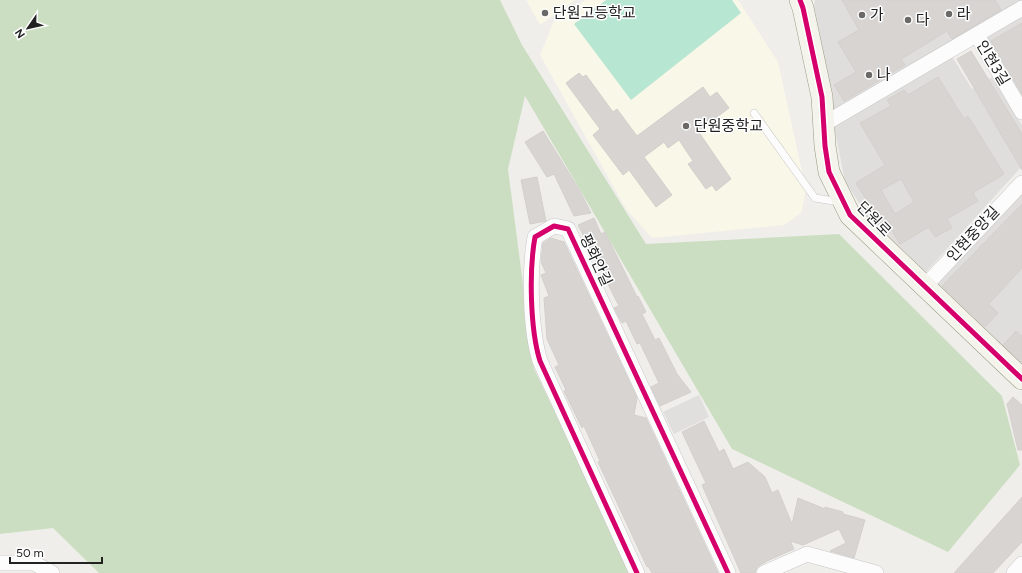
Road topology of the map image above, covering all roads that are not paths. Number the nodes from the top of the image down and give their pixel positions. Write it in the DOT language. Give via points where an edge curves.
graph roads {
  1 [pos="800,0"];
  2 [pos="1022,8"];
  3 [pos="977,35"];
  4 [pos="1022,112"];
  5 [pos="754,113"];
  6 [pos="824,124"];
  7 [pos="1022,183"];
  8 [pos="843,202"];
  9 [pos="924,286"];
  10 [pos="1022,379"];
  11 [pos="0,563"];
  12 [pos="1022,564"];
  13 [pos="52,573"];
  14 [pos="637,573"];
  15 [pos="728,573"];
  16 [pos="764,573"];
  17 [pos="876,573"];
  18 [pos="1014,573"];
  1 -- 6 [label="street, 단원로" via="804,8 822,97"];
  2 -- 3 [label="street"];
  3 -- 4 [label="street, 인현3길"];
  3 -- 6 [label="street"];
  5 -- 8 [label="lane" via="814,198"];
  6 -- 8 [label="street, 단원로" via="829,172"];
  7 -- 9 [label="street, 인현중앙길"];
  8 -- 9 [label="street, 단원로" via="850,215"];
  9 -- 10 [label="street, 단원로"];
  11 -- 13 [label="street" via="34,563"];
  12 -- 18 [label="street"];
  14 -- 15 [label="street, 평화안길" via="540,361 534,341 532,256 535,237 554,226 568,229"];
  16 -- 17 [label="street" via="807,554"];
}
